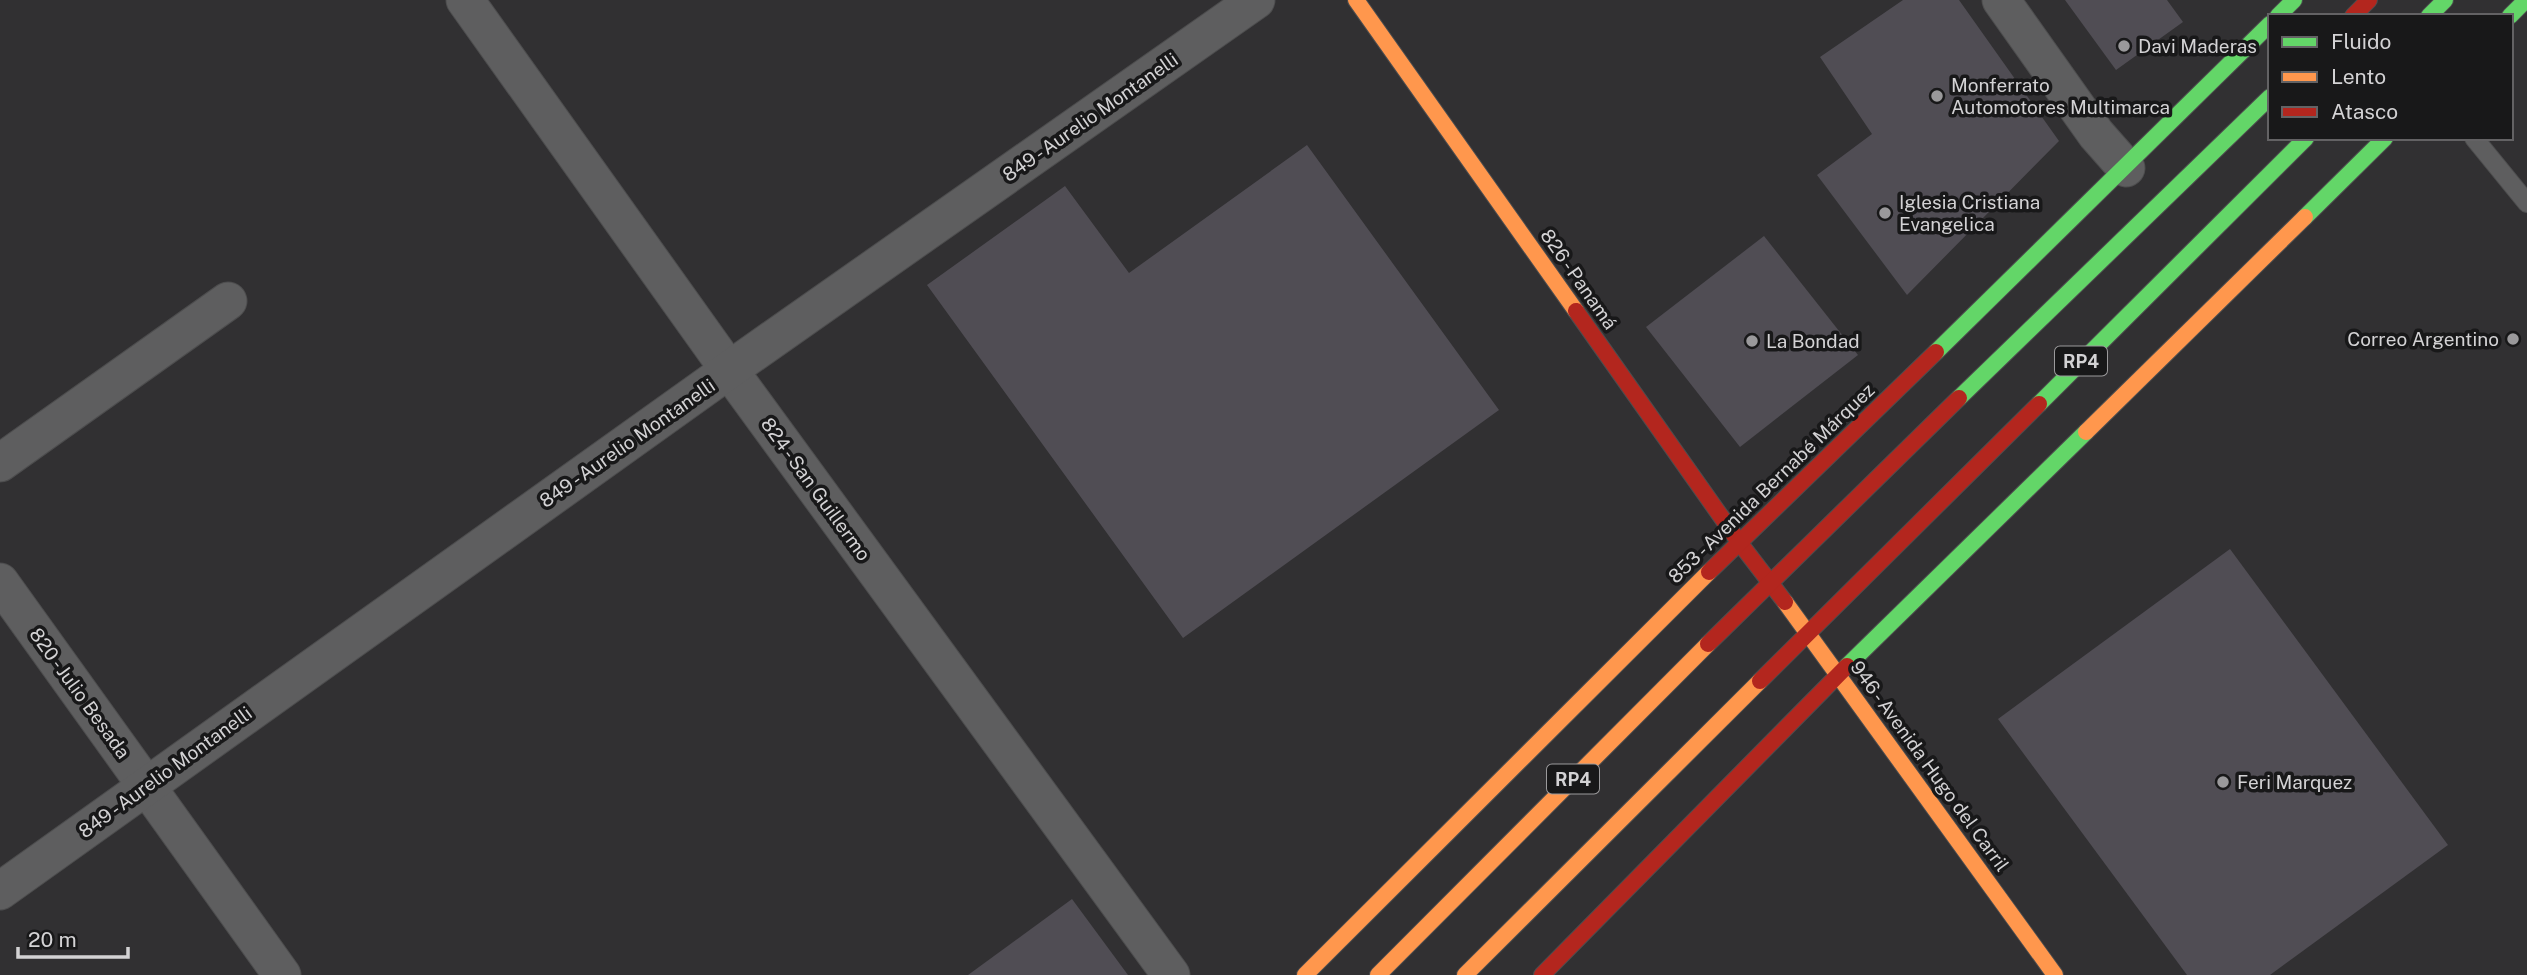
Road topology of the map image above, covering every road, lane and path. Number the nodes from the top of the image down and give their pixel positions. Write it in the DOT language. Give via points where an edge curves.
graph roads {
  1 [pos="465,0"];
  2 [pos="1256,0"];
  3 [pos="1356,0"];
  4 [pos="2001,0"];
  5 [pos="2294,0"];
  6 [pos="2369,0"];
  7 [pos="2445,0"];
  8 [pos="2526,0"];
  9 [pos="2280,14"];
  10 [pos="2355,14"];
  11 [pos="2431,14"];
  12 [pos="2512,14"];
  13 [pos="2268,26"];
  14 [pos="2268,99"];
  15 [pos="2304,140"];
  16 [pos="2383,140"];
  17 [pos="2476,140"];
  18 [pos="2126,168"];
  19 [pos="2527,203"];
  20 [pos="228,301"];
  21 [pos="729,370"];
  22 [pos="0,463"];
  23 [pos="1739,542"];
  24 [pos="0,582"];
  25 [pos="1769,583"];
  26 [pos="1808,631"];
  27 [pos="1839,674"];
  28 [pos="147,785"];
  29 [pos="0,891"];
  30 [pos="282,975"];
  31 [pos="1171,975"];
  32 [pos="1305,975"];
  33 [pos="1378,975"];
  34 [pos="1465,975"];
  35 [pos="1542,975"];
  36 [pos="2055,975"];
  1 -- 21 [label="street, 824 - San Guillermo"];
  2 -- 21 [label="street, 849 - Aurelio Montanelli"];
  3 -- 23 [label="street, 826 - Panamá"];
  4 -- 18 [label="street" via="2096,134"];
  5 -- 9 [label="street"];
  6 -- 10 [label="street"];
  7 -- 11 [label="street"];
  8 -- 12 [label="street"];
  13 -- 18 [label="street, 853 - Avenida Bernabé Márquez"];
  14 -- 25 [label="street, RP4"];
  15 -- 26 [label="street, RP4"];
  16 -- 27 [label="street"];
  17 -- 19 [label="lane"];
  18 -- 23 [label="street, 853 - Avenida Bernabé Márquez"];
  20 -- 22 [label="street"];
  21 -- 28 [label="street, 849 - Aurelio Montanelli"];
  21 -- 31 [label="street, 824 - San Guillermo"];
  23 -- 25 [label="street, 826 - Panamá"];
  23 -- 32 [label="street, 853 - Avenida Bernabé Márquez"];
  24 -- 28 [label="street, 820 - Julio Besada"];
  25 -- 26 [label="street, 946 - Avenida Hugo del Carril"];
  25 -- 33 [label="street, RP4"];
  26 -- 27 [label="street, 946 - Avenida Hugo del Carril"];
  26 -- 34 [label="street, RP4"];
  27 -- 35 [label="street"];
  27 -- 36 [label="street, 946 - Avenida Hugo del Carril"];
  28 -- 29 [label="street, 849 - Aurelio Montanelli"];
  28 -- 30 [label="street, 820 - Julio Besada"];
}
